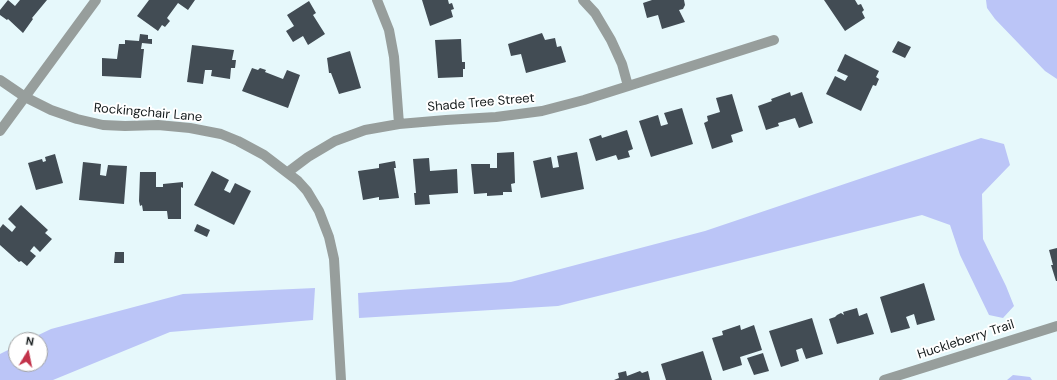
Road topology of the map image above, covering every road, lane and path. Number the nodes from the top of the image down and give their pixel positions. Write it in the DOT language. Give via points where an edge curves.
graph roads {
  1 [pos="96,0"];
  2 [pos="376,0"];
  3 [pos="583,0"];
  4 [pos="774,40"];
  5 [pos="0,80"];
  6 [pos="628,86"];
  7 [pos="25,97"];
  8 [pos="399,124"];
  9 [pos="0,131"];
  10 [pos="288,172"];
  11 [pos="1057,326"];
  12 [pos="340,380"];
  13 [pos="884,380"];
  1 -- 7 [label="street"];
  2 -- 8 [label="street" via="389,30 394,57"];
  3 -- 6 [label="street" via="595,13 611,40"];
  4 -- 6 [label="street, Shade Tree Street"];
  5 -- 7 [label="street, Rockingchair Lane"];
  6 -- 8 [label="street, Shade Tree Street" via="542,111"];
  7 -- 9 [label="street"];
  7 -- 10 [label="street, Rockingchair Lane" via="77,119 103,124 164,125 221,134 264,155"];
  8 -- 10 [label="street, Shade Tree Street" via="365,130 335,141"];
  10 -- 12 [label="street, Rockingchair Lane" via="298,181 319,211 329,236 334,259"];
  11 -- 13 [label="street, Huckleberry Trail"];
}
